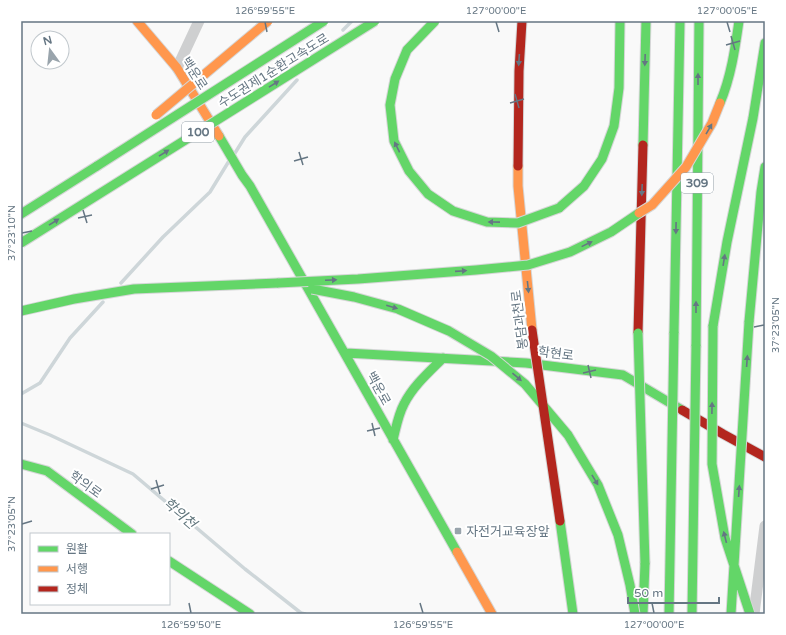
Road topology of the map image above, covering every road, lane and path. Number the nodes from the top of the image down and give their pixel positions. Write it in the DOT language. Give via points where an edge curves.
graph roads {
  1 [pos="137,21"];
  2 [pos="199,21"];
  3 [pos="268,21"];
  4 [pos="324,21"];
  5 [pos="375,21"];
  6 [pos="435,21"];
  7 [pos="522,21"];
  8 [pos="620,21"];
  9 [pos="646,21"];
  10 [pos="680,21"];
  11 [pos="699,21"];
  12 [pos="739,21"];
  13 [pos="765,43"];
  14 [pos="177,68"];
  15 [pos="97,166"];
  16 [pos="765,167"];
  17 [pos="21,214"];
  18 [pos="21,243"];
  19 [pos="278,283"];
  20 [pos="21,311"];
  21 [pos="346,353"];
  22 [pos="443,358"];
  23 [pos="393,440"];
  24 [pos="765,457"];
  25 [pos="21,464"];
  26 [pos="765,526"];
  27 [pos="131,533"];
  28 [pos="170,562"];
  29 [pos="250,614"];
  30 [pos="492,614"];
  31 [pos="573,614"];
  32 [pos="635,614"];
  33 [pos="643,614"];
  34 [pos="670,614"];
  35 [pos="692,614"];
  36 [pos="731,614"];
  37 [pos="750,614"];
  38 [pos="754,614"];
  1 -- 14 [label="main road, 백운로"];
  2 -- 14 [label="street"];
  3 -- 15 [label="main road, bridge"];
  4 -- 15 [label="main road, 수도권제1순환고속도로 / 100, bridge"];
  18 -- 5 [label="main road, 수도권제1순환고속도로 / 100, one-way, bridge"];
  8 -- 6 [label="main road, one-way, bridge" via="619,88 614,126 602,159 584,186 559,208 518,222 487,222 453,211 428,194 409,171 394,141 390,105 395,79 407,50"];
  7 -- 31 [label="main road, 봉담과천로, one-way, bridge" via="518,71 518,186 532,330"];
  9 -- 33 [label="main road, one-way, bridge" via="638,333 645,563"];
  10 -- 34 [label="main road, 309, one-way, bridge"];
  35 -- 11 [label="main road, 309, one-way, bridge"];
  19 -- 12 [label="main road, one-way, bridge" via="528,265 570,252 611,232 652,205 686,167 712,123 727,87"];
  37 -- 13 [label="main road, one-way, bridge" via="725,538 712,464 713,326"];
  14 -- 21 [label="main road, 백운로" via="250,186"];
  15 -- 17 [label="main road, 수도권제1순환고속도로 / 100"];
  36 -- 16 [label="main road, one-way, bridge" via="749,322"];
  19 -- 20 [label="main road" via="134,290 74,299"];
  19 -- 32 [label="main road, one-way, bridge" via="354,297 398,309 449,330 491,356 525,384 568,436 598,485 618,535"];
  21 -- 22 [label="main road, 학현로"];
  21 -- 23 [label="main road, 백운로"];
  22 -- 23 [label="main road" via="416,385 404,403"];
  22 -- 24 [label="main road, 학현로" via="526,363 623,375"];
  23 -- 30 [label="main road, 백운로"];
  25 -- 27 [label="main road, 학의로" via="47,471"];
  26 -- 38 [label="street"];
  28 -- 29 [label="main road"];
}
